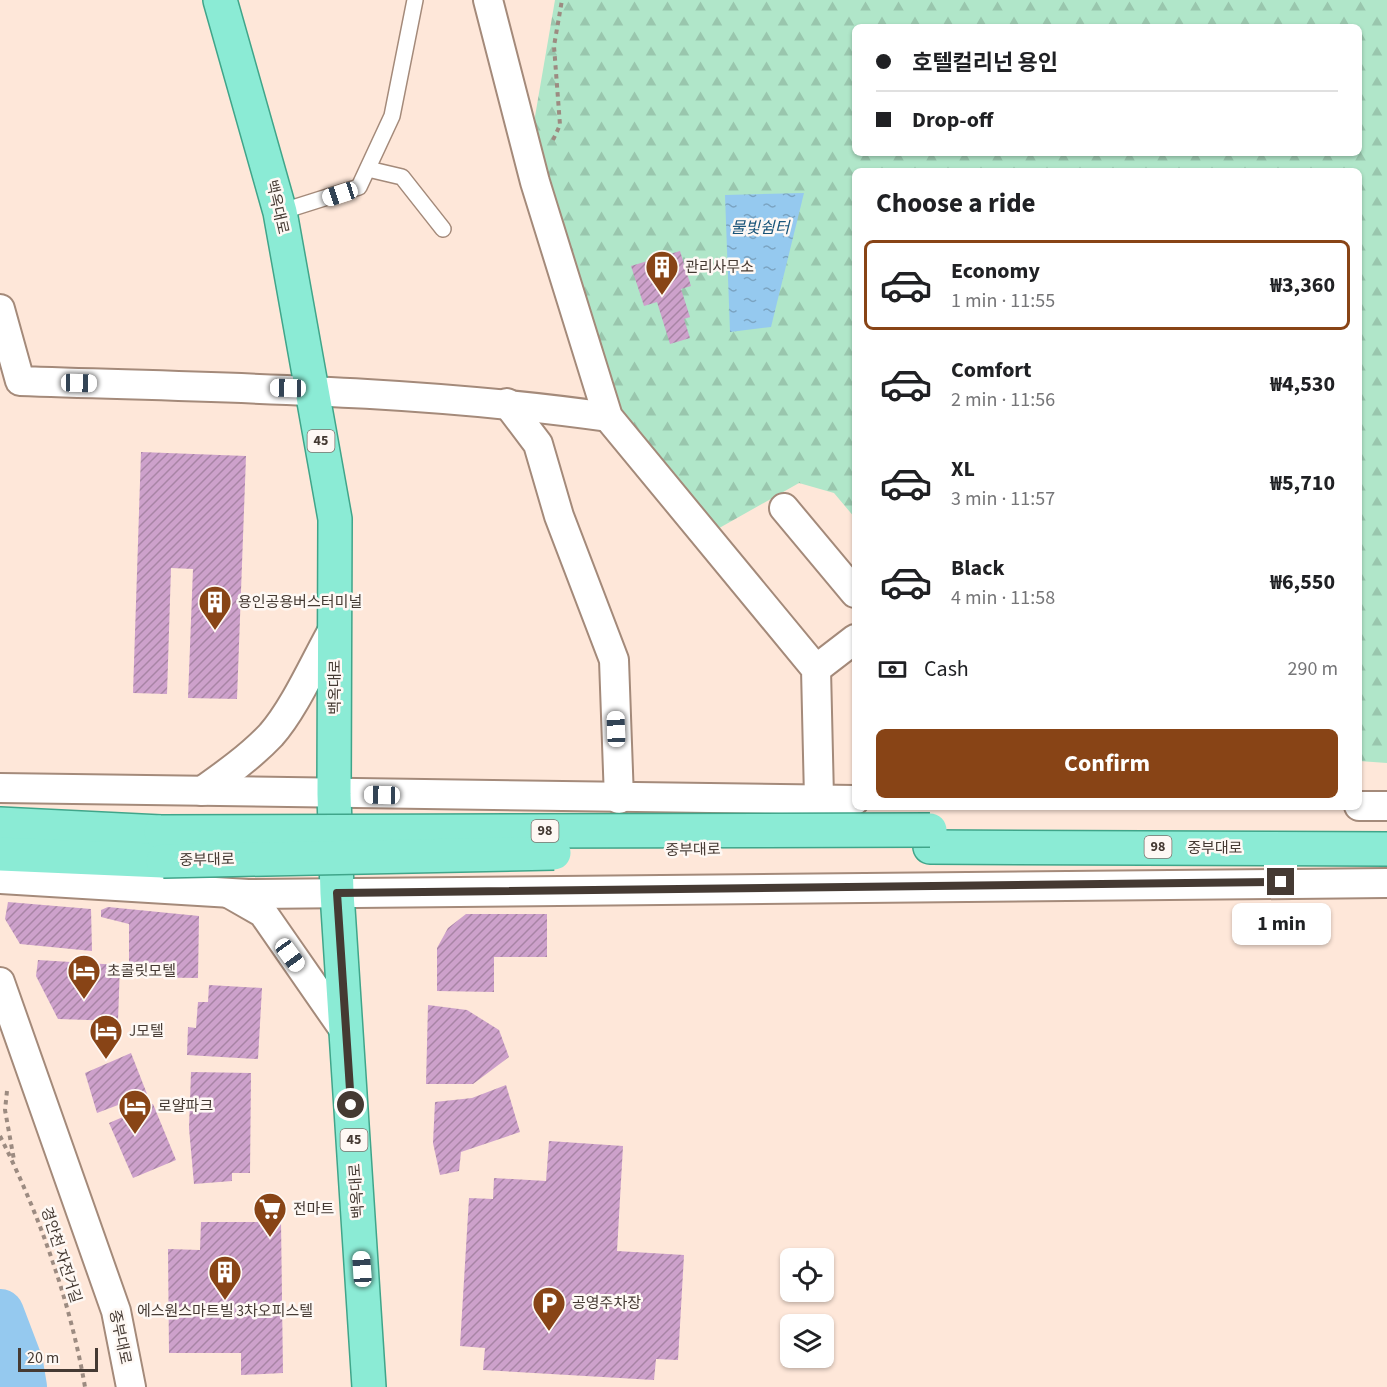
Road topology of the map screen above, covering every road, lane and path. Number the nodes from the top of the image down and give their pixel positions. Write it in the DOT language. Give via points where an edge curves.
graph roads {
  1 [pos="220,0"];
  2 [pos="415,0"];
  3 [pos="488,0"];
  4 [pos="562,0"];
  5 [pos="368,169"];
  6 [pos="535,182"];
  7 [pos="280,212"];
  8 [pos="443,229"];
  9 [pos="0,309"];
  10 [pos="10,381"];
  11 [pos="312,389"];
  12 [pos="507,403"];
  13 [pos="608,417"];
  14 [pos="784,508"];
  15 [pos="852,589"];
  16 [pos="335,626"];
  17 [pos="852,641"];
  18 [pos="816,669"];
  19 [pos="0,788"];
  20 [pos="202,791"];
  21 [pos="334,794"];
  22 [pos="819,798"];
  23 [pos="619,799"];
  24 [pos="852,800"];
  25 [pos="1362,806"];
  26 [pos="1387,806"];
  27 [pos="0,824"];
  28 [pos="1387,830"];
  29 [pos="930,839"];
  30 [pos="162,847"];
  31 [pos="1387,849"];
  32 [pos="0,854"];
  33 [pos="0,879"];
  34 [pos="1387,883"];
  35 [pos="228,893"];
  36 [pos="337,893"];
  37 [pos="0,982"];
  38 [pos="347,1034"];
  39 [pos="0,1136"];
  40 [pos="85,1387"];
  41 [pos="131,1387"];
  42 [pos="369,1387"];
  1 -- 7 [label="main road, 백옥대로 / 45"];
  2 -- 5 [label="lane" via="392,116"];
  3 -- 6 [label="street"];
  4 -- 6 [label="path" via="554,46 560,125"];
  5 -- 7 [label="lane" via="359,187"];
  5 -- 8 [label="lane" via="402,177"];
  6 -- 13 [label="street"];
  7 -- 11 [label="main road, 백옥대로 / 45"];
  9 -- 10 [label="street"];
  10 -- 11 [label="street"];
  11 -- 12 [label="street"];
  11 -- 16 [label="main road, 백옥대로 / 45" via="335,519"];
  12 -- 13 [label="street"];
  12 -- 23 [label="street" via="538,444 559,516 614,660"];
  13 -- 18 [label="street"];
  14 -- 15 [label="street"];
  16 -- 20 [label="street" via="272,733 249,757"];
  16 -- 21 [label="main road, 백옥대로 / 45"];
  17 -- 18 [label="street"];
  18 -- 22 [label="street"];
  19 -- 20 [label="street"];
  20 -- 21 [label="street"];
  21 -- 23 [label="street"];
  21 -- 36 [label="main road, 백옥대로 / 45"];
  22 -- 23 [label="street"];
  22 -- 24 [label="street"];
  25 -- 26 [label="street"];
  27 -- 30 [label="main road, 중부대로 / 98"];
  28 -- 29 [label="main road, 중부대로 / 98"];
  29 -- 30 [label="main road, 중부대로 / 98, bridge" via="723,849"];
  29 -- 31 [label="main road, 중부대로 / 98"];
  30 -- 32 [label="main road, 중부대로 / 98"];
  33 -- 35 [label="street"];
  34 -- 36 [label="street"];
  35 -- 36 [label="street"];
  35 -- 38 [label="street" via="263,913"];
  36 -- 38 [label="main road, 백옥대로 / 45"];
  37 -- 41 [label="street, 중부대로" via="116,1311"];
  38 -- 42 [label="main road, 백옥대로 / 45"];
  39 -- 40 [label="path, 경안천 자전거길" via="60,1285"];
}
